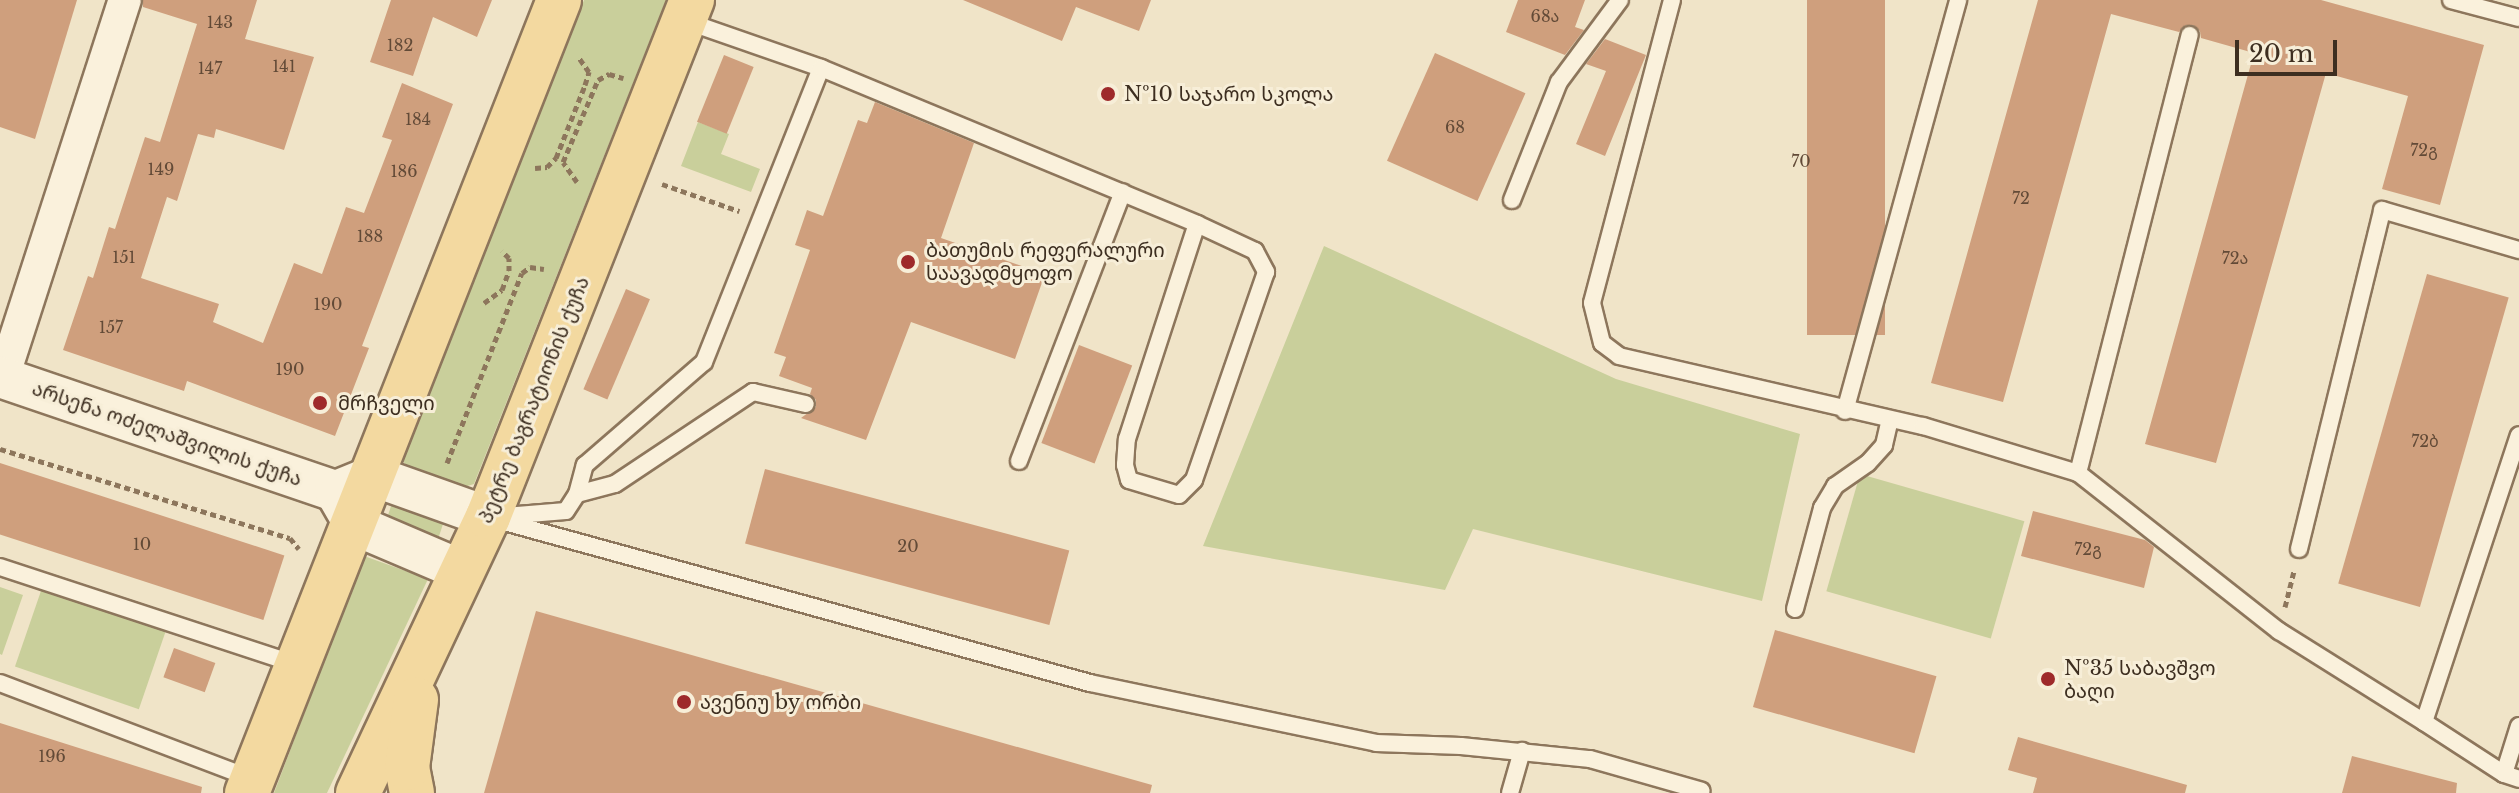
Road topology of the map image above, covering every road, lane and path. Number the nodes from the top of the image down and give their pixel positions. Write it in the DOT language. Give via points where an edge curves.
graph roads {
  1 [pos="125,0"];
  2 [pos="559,0"];
  3 [pos="1620,0"];
  4 [pos="1672,0"];
  5 [pos="1958,0"];
  6 [pos="2451,0"];
  7 [pos="688,10"];
  8 [pos="2519,18"];
  9 [pos="2190,35"];
  10 [pos="583,43"];
  11 [pos="628,65"];
  12 [pos="821,68"];
  13 [pos="529,181"];
  14 [pos="661,184"];
  15 [pos="578,189"];
  16 [pos="1123,192"];
  17 [pos="1512,200"];
  18 [pos="763,219"];
  19 [pos="1197,224"];
  20 [pos="507,237"];
  21 [pos="2519,250"];
  22 [pos="549,257"];
  23 [pos="479,316"];
  24 [pos="1,377"];
  25 [pos="806,404"];
  26 [pos="1845,411"];
  27 [pos="1890,420"];
  28 [pos="2519,435"];
  29 [pos="0,449"];
  30 [pos="2516,458"];
  31 [pos="1019,461"];
  32 [pos="447,464"];
  33 [pos="2078,473"];
  34 [pos="577,494"];
  35 [pos="354,498"];
  36 [pos="488,517"];
  37 [pos="2299,549"];
  38 [pos="294,561"];
  39 [pos="0,567"];
  40 [pos="463,571"];
  41 [pos="1795,609"];
  42 [pos="2279,631"];
  43 [pos="429,643"];
  44 [pos="298,665"];
  45 [pos="0,683"];
  46 [pos="2424,722"];
  47 [pos="2519,726"];
  48 [pos="1522,751"];
  49 [pos="2512,777"];
  50 [pos="250,786"];
  51 [pos="1702,791"];
  52 [pos="358,793"];
  53 [pos="412,793"];
  54 [pos="1510,793"];
  1 -- 24 [label="street"];
  2 -- 35 [label="main road"];
  3 -- 17 [label="lane" via="1559,82"];
  4 -- 26 [label="lane" via="1592,303 1602,343 1619,356"];
  5 -- 26 [label="lane"];
  6 -- 8 [label="lane"];
  7 -- 12 [label="lane"];
  7 -- 36 [label="main road, პეტრე ბაგრატიონის ქუჩა"];
  9 -- 33 [label="lane"];
  10 -- 13 [label="path" via="577,58 589,72 568,129 556,158 547,167 534,168"];
  11 -- 15 [label="path" via="623,78 601,76 563,162"];
  12 -- 16 [label="lane"];
  12 -- 18 [label="lane"];
  14 -- 18 [label="path"];
  16 -- 19 [label="lane"];
  16 -- 31 [label="lane"];
  18 -- 34 [label="lane" via="704,362 585,465"];
  19 -- 19 [label="lane" via="1255,251 1266,272 1194,480 1179,495 1129,480 1125,465 1127,439"];
  20 -- 23 [label="path" via="502,251 509,258 509,271 502,290 485,302"];
  21 -- 37 [label="lane" via="2382,210"];
  22 -- 32 [label="path" via="543,270 530,267 522,273"];
  24 -- 35 [label="street, არსენა ოძელაშვილის ქუჩა"];
  25 -- 34 [label="lane" via="753,392 615,484"];
  26 -- 27 [label="lane"];
  27 -- 33 [label="lane"];
  27 -- 41 [label="lane" via="1884,445 1835,486 1822,508"];
  28 -- 30 [label="lane"];
  29 -- 38 [label="path" via="290,538 300,547"];
  30 -- 46 [label="lane"];
  33 -- 42 [label="lane"];
  34 -- 36 [label="lane" via="566,511"];
  35 -- 36 [label="street"];
  35 -- 40 [label="street"];
  35 -- 44 [label="main road"];
  36 -- 40 [label="main road, პეტრე ბაგრატიონის ქუჩა"];
  36 -- 48 [label="lane" via="1090,683 1376,743"];
  37 -- 42 [label="path"];
  39 -- 44 [label="lane"];
  40 -- 43 [label="main road, პეტრე ბაგრატიონის ქუჩა"];
  42 -- 46 [label="lane"];
  43 -- 52 [label="main road, პეტრე ბაგრატიონის ქუჩა"];
  43 -- 53 [label="main road" via="412,718 407,768"];
  44 -- 50 [label="main road"];
  45 -- 50 [label="lane"];
  46 -- 49 [label="lane"];
  47 -- 49 [label="lane"];
  48 -- 51 [label="lane" via="1590,759"];
  48 -- 54 [label="lane"];
}
